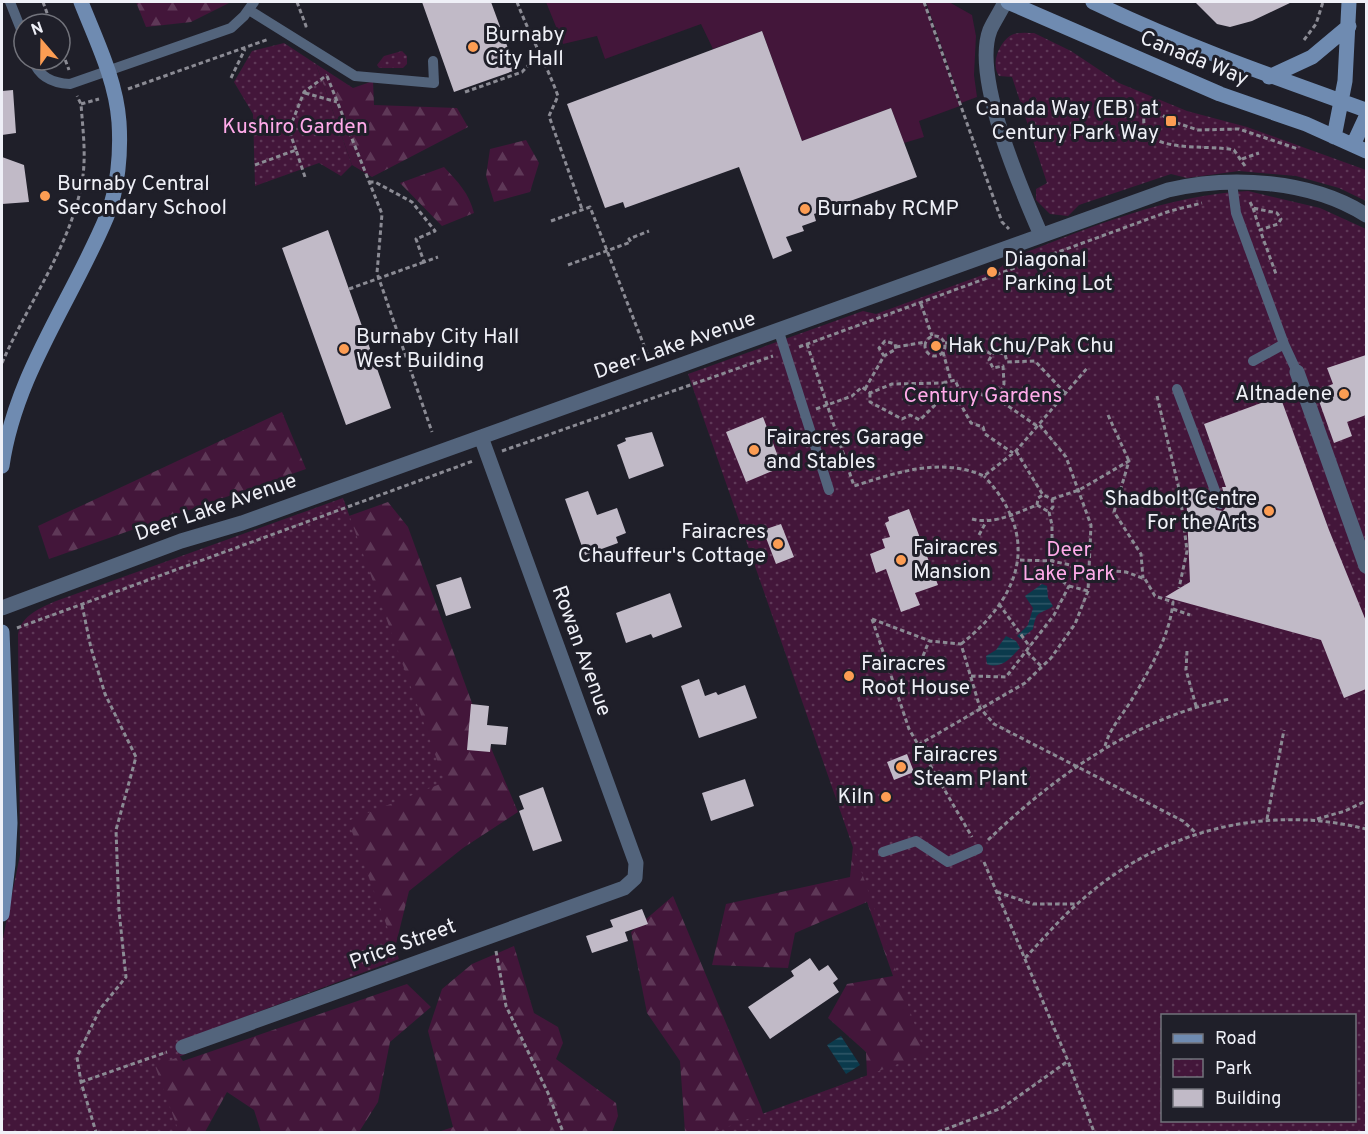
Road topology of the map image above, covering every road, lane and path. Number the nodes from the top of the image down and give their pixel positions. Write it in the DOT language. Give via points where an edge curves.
graph roads {
  1 [pos="81,2"];
  2 [pos="517,2"];
  3 [pos="924,2"];
  4 [pos="1007,2"];
  5 [pos="1093,2"];
  6 [pos="1323,2"];
  7 [pos="1349,2"];
  8 [pos="252,6"];
  9 [pos="1349,26"];
  10 [pos="272,38"];
  11 [pos="1304,45"];
  12 [pos="246,47"];
  13 [pos="540,53"];
  14 [pos="433,61"];
  15 [pos="108,71"];
  16 [pos="39,72"];
  17 [pos="1269,76"];
  18 [pos="231,78"];
  19 [pos="138,86"];
  20 [pos="304,92"];
  21 [pos="465,92"];
  22 [pos="78,97"];
  23 [pos="1341,101"];
  24 [pos="338,102"];
  25 [pos="1366,110"];
  26 [pos="1366,117"];
  27 [pos="1334,136"];
  28 [pos="1360,148"];
  29 [pos="1298,149"];
  30 [pos="296,150"];
  31 [pos="1259,153"];
  32 [pos="1242,159"];
  33 [pos="255,165"];
  34 [pos="1246,171"];
  35 [pos="305,177"];
  36 [pos="369,182"];
  37 [pos="1233,190"];
  38 [pos="1252,208"];
  39 [pos="582,209"];
  40 [pos="1366,215"];
  41 [pos="551,221"];
  42 [pos="1260,230"];
  43 [pos="649,231"];
  44 [pos="1012,232"];
  45 [pos="1041,235"];
  46 [pos="607,250"];
  47 [pos="438,256"];
  48 [pos="424,261"];
  49 [pos="568,265"];
  50 [pos="1279,282"];
  51 [pos="349,290"];
  52 [pos="921,304"];
  53 [pos="779,332"];
  54 [pos="932,336"];
  55 [pos="805,338"];
  56 [pos="926,342"];
  57 [pos="945,343"];
  58 [pos="807,344"];
  59 [pos="1284,344"];
  60 [pos="896,347"];
  61 [pos="786,351"];
  62 [pos="943,352"];
  63 [pos="993,355"];
  64 [pos="884,356"];
  65 [pos="636,359"];
  66 [pos="1253,361"];
  67 [pos="1007,362"];
  68 [pos="2,363"];
  69 [pos="1003,366"];
  70 [pos="1089,367"];
  71 [pos="1297,372"];
  72 [pos="951,381"];
  73 [pos="943,383"];
  74 [pos="865,389"];
  75 [pos="959,389"];
  76 [pos="1177,389"];
  77 [pos="870,393"];
  78 [pos="1065,393"];
  79 [pos="946,394"];
  80 [pos="955,394"];
  81 [pos="1157,396"];
  82 [pos="998,399"];
  83 [pos="828,405"];
  84 [pos="1108,415"];
  85 [pos="1038,425"];
  86 [pos="432,432"];
  87 [pos="481,437"];
  88 [pos="501,451"];
  89 [pos="1015,452"];
  90 [pos="476,459"];
  91 [pos="1129,461"];
  92 [pos="2,466"];
  93 [pos="984,476"];
  94 [pos="829,490"];
  95 [pos="1079,490"];
  96 [pos="1043,495"];
  97 [pos="1052,499"];
  98 [pos="1220,504"];
  99 [pos="1037,505"];
  100 [pos="1049,512"];
  101 [pos="1011,514"];
  102 [pos="972,519"];
  103 [pos="986,522"];
  104 [pos="979,535"];
  105 [pos="1020,560"];
  106 [pos="1052,561"];
  107 [pos="1366,566"];
  108 [pos="1089,569"];
  109 [pos="1143,578"];
  110 [pos="1069,586"];
  111 [pos="1179,588"];
  112 [pos="1088,591"];
  113 [pos="82,604"];
  114 [pos="999,604"];
  115 [pos="2,608"];
  116 [pos="1173,609"];
  117 [pos="1190,615"];
  118 [pos="20,626"];
  119 [pos="2,632"];
  120 [pos="929,641"];
  121 [pos="961,644"];
  122 [pos="1030,647"];
  123 [pos="1187,651"];
  124 [pos="1027,652"];
  125 [pos="923,656"];
  126 [pos="1042,667"];
  127 [pos="971,676"];
  128 [pos="1230,699"];
  129 [pos="1196,706"];
  130 [pos="980,708"];
  131 [pos="1284,730"];
  132 [pos="918,745"];
  133 [pos="1105,746"];
  134 [pos="1080,766"];
  135 [pos="1366,801"];
  136 [pos="1267,819"];
  137 [pos="1316,819"];
  138 [pos="1366,829"];
  139 [pos="1196,833"];
  140 [pos="978,849"];
  141 [pos="883,852"];
  142 [pos="635,878"];
  143 [pos="996,891"];
  144 [pos="1077,904"];
  145 [pos="2,914"];
  146 [pos="489,936"];
  147 [pos="1025,958"];
  148 [pos="183,1047"];
  149 [pos="1068,1061"];
  150 [pos="81,1082"];
  151 [pos="96,1132"];
  152 [pos="563,1132"];
  153 [pos="938,1132"];
  154 [pos="1094,1132"];
  1 -- 15 [label="main road"];
  2 -- 13 [label="path"];
  3 -- 44 [label="path" via="1002,222"];
  4 -- 27 [label="main road, Canada Way" via="1220,94"];
  4 -- 45 [label="street" via="990,31 986,78"];
  5 -- 17 [label="main road, Canada Way" via="1146,28"];
  6 -- 11 [label="path"];
  7 -- 9 [label="main road"];
  8 -- 14 [label="lane" via="355,76 434,83"];
  8 -- 15 [label="lane" via="231,28"];
  9 -- 17 [label="main road" via="1312,57"];
  9 -- 23 [label="main road"];
  10 -- 12 [label="path"];
  12 -- 18 [label="path"];
  12 -- 19 [label="path"];
  13 -- 21 [label="path" via="522,72"];
  13 -- 39 [label="path" via="558,96 549,116"];
  15 -- 16 [label="lane" via="70,84 58,83"];
  15 -- 92 [label="main road" via="119,123 118,168 108,215 21,395 6,439"];
  17 -- 23 [label="main road, Canada Way"];
  20 -- 24 [label="path"];
  20 -- 24 [label="path" via="327,76"];
  20 -- 30 [label="path" via="289,130"];
  22 -- 68 [label="path" via="85,162 79,195 63,242"];
  23 -- 25 [label="main road, Canada Way"];
  23 -- 27 [label="main road"];
  24 -- 36 [label="path"];
  26 -- 28 [label="main road"];
  27 -- 28 [label="main road, Canada Way"];
  29 -- 32 [label="path" via="1239,129 1198,130 1171,121 1147,105 1142,118 1145,130 1157,142 1226,148 1238,152"];
  30 -- 33 [label="path"];
  30 -- 35 [label="path"];
  31 -- 32 [label="path"];
  32 -- 34 [label="path"];
  36 -- 48 [label="path" via="412,202 435,231 416,239"];
  36 -- 86 [label="path" via="382,214 377,273"];
  37 -- 38 [label="path" via="1248,197"];
  37 -- 40 [label="street, Deer Lake Avenue" via="1306,191 1343,202"];
  37 -- 45 [label="street, Deer Lake Avenue" via="1168,190"];
  37 -- 52 [label="path"];
  37 -- 59 [label="lane" via="1236,213"];
  38 -- 42 [label="path"];
  38 -- 42 [label="path" via="1277,213 1281,219 1278,224"];
  39 -- 41 [label="path"];
  39 -- 46 [label="path" via="590,207"];
  42 -- 50 [label="path"];
  43 -- 46 [label="path"];
  45 -- 53 [label="street, Deer Lake Avenue"];
  46 -- 49 [label="path"];
  46 -- 65 [label="path" via="648,356"];
  47 -- 48 [label="path"];
  48 -- 51 [label="path, bridge"];
  52 -- 54 [label="path"];
  52 -- 58 [label="path"];
  53 -- 61 [label="lane"];
  53 -- 87 [label="street, Deer Lake Avenue"];
  54 -- 56 [label="path"];
  54 -- 57 [label="path" via="941,337"];
  55 -- 58 [label="path"];
  56 -- 60 [label="path"];
  56 -- 62 [label="path" via="929,354 938,356"];
  57 -- 62 [label="path"];
  57 -- 63 [label="path" via="970,342"];
  58 -- 61 [label="path"];
  58 -- 83 [label="path"];
  59 -- 66 [label="lane"];
  59 -- 71 [label="lane"];
  60 -- 64 [label="path"];
  60 -- 64 [label="path" via="885,341 879,348"];
  61 -- 88 [label="path"];
  61 -- 94 [label="lane"];
  62 -- 72 [label="path"];
  63 -- 67 [label="path" via="1005,354"];
  63 -- 69 [label="path" via="989,360 993,368"];
  64 -- 74 [label="path"];
  67 -- 69 [label="path"];
  67 -- 78 [label="path" via="1035,361"];
  69 -- 82 [label="path" via="1004,384"];
  70 -- 78 [label="path"];
  71 -- 107 [label="street"];
  72 -- 73 [label="path"];
  72 -- 75 [label="path" via="955,380"];
  73 -- 77 [label="path" via="892,384"];
  73 -- 79 [label="path"];
  74 -- 77 [label="path"];
  74 -- 83 [label="path" via="862,387 852,396"];
  75 -- 80 [label="path"];
  75 -- 82 [label="path"];
  76 -- 98 [label="lane"];
  77 -- 79 [label="path" via="870,402 902,418 910,415 920,420"];
  78 -- 85 [label="path"];
  79 -- 80 [label="path"];
  80 -- 89 [label="path" via="971,423 983,427 986,434"];
  81 -- 111 [label="path" via="1180,492 1187,551"];
  82 -- 85 [label="path"];
  83 -- 93 [label="path" via="854,486 931,466 964,467"];
  84 -- 91 [label="path"];
  85 -- 89 [label="path"];
  85 -- 95 [label="path" via="1066,457"];
  87 -- 115 [label="street, Deer Lake Avenue"];
  87 -- 142 [label="street, Rowan Avenue" via="636,863"];
  89 -- 93 [label="path"];
  89 -- 96 [label="path"];
  90 -- 113 [label="path"];
  91 -- 95 [label="path"];
  91 -- 109 [label="path" via="1114,512 1141,554"];
  93 -- 101 [label="path"];
  95 -- 97 [label="path"];
  95 -- 108 [label="path" via="1091,525"];
  96 -- 97 [label="path"];
  96 -- 99 [label="path"];
  97 -- 100 [label="path"];
  99 -- 100 [label="path"];
  99 -- 101 [label="path"];
  100 -- 106 [label="path"];
  101 -- 103 [label="path"];
  101 -- 105 [label="path"];
  102 -- 103 [label="path"];
  103 -- 104 [label="path"];
  105 -- 106 [label="path"];
  105 -- 114 [label="path" via="1012,586"];
  106 -- 108 [label="path"];
  106 -- 110 [label="path" via="1052,574"];
  108 -- 109 [label="path" via="1126,572"];
  108 -- 112 [label="path"];
  109 -- 116 [label="path" via="1155,596 1173,602"];
  110 -- 112 [label="path"];
  110 -- 122 [label="path"];
  112 -- 126 [label="path" via="1075,624"];
  113 -- 118 [label="path"];
  113 -- 150 [label="path" via="90,648 105,694 136,757 116,830 126,977 100,1009 77,1057"];
  114 -- 121 [label="path" via="984,625"];
  114 -- 122 [label="path"];
  116 -- 117 [label="path"];
  116 -- 133 [label="path" via="1154,660 1109,732"];
  119 -- 145 [label="main road" via="10,823"];
  120 -- 121 [label="path"];
  120 -- 125 [label="path"];
  120 -- 132 [label="path" via="872,619"];
  121 -- 127 [label="path"];
  122 -- 124 [label="path"];
  123 -- 129 [label="path" via="1186,670"];
  124 -- 126 [label="path"];
  124 -- 127 [label="path" via="1006,677"];
  126 -- 130 [label="path" via="1025,683"];
  127 -- 130 [label="path"];
  128 -- 129 [label="path"];
  129 -- 133 [label="path"];
  130 -- 132 [label="path"];
  130 -- 134 [label="path" via="994,723"];
  131 -- 136 [label="path"];
  132 -- 140 [label="path"];
  133 -- 134 [label="path"];
  134 -- 139 [label="path" via="1184,821"];
  134 -- 140 [label="path" via="1032,801"];
  135 -- 137 [label="path"];
  136 -- 137 [label="path"];
  136 -- 139 [label="path"];
  137 -- 138 [label="path"];
  139 -- 144 [label="path" via="1148,853"];
  140 -- 141 [label="lane" via="948,862 916,841"];
  140 -- 143 [label="path"];
  142 -- 146 [label="street, Price Street" via="624,888"];
  143 -- 144 [label="path" via="1033,904"];
  143 -- 147 [label="path"];
  144 -- 147 [label="path"];
  146 -- 148 [label="street, Price Street"];
  146 -- 152 [label="path" via="499,957 506,1006"];
  147 -- 149 [label="path"];
  148 -- 150 [label="path"];
  149 -- 153 [label="path" via="1002,1108"];
  149 -- 154 [label="path"];
  150 -- 151 [label="path"];
}
